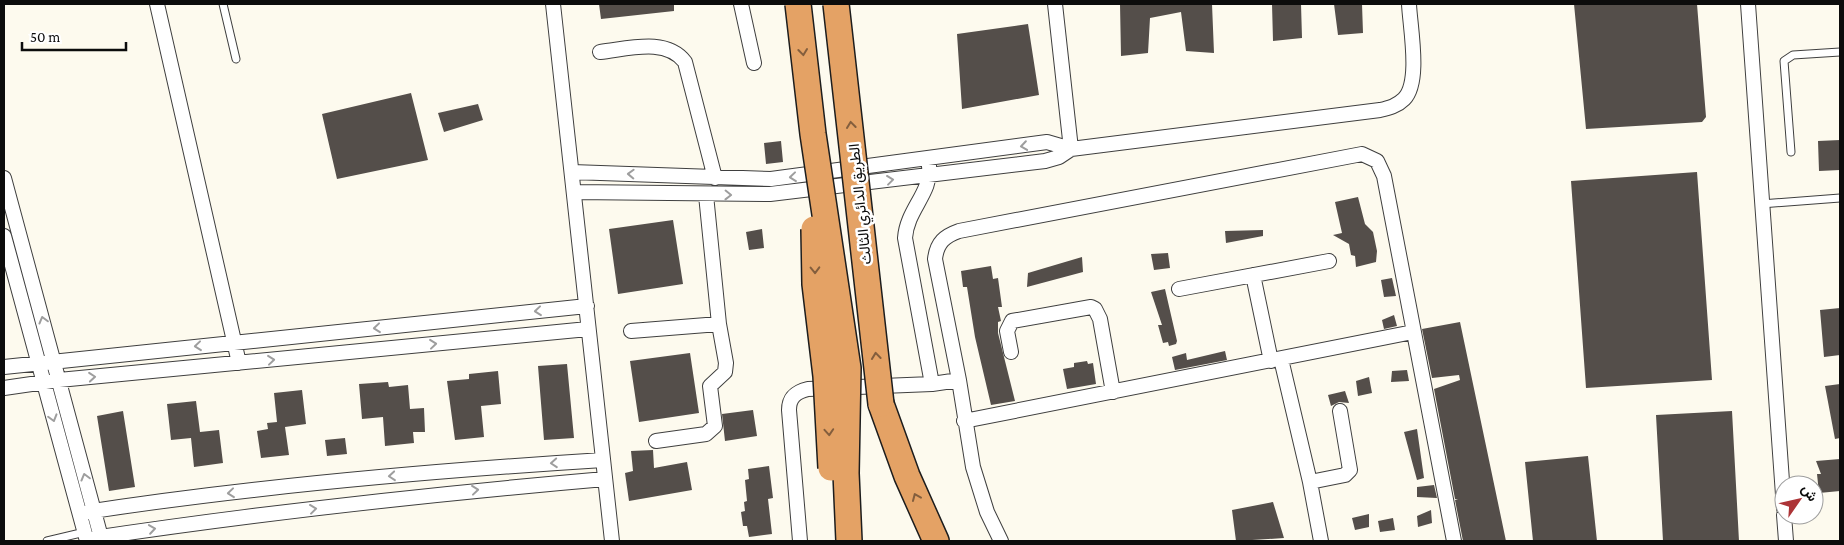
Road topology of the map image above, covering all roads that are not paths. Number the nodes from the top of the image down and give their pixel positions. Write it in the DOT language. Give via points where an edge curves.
graph roads {
  1 [pos="157,4"];
  2 [pos="223,4"];
  3 [pos="553,4"];
  4 [pos="741,4"];
  5 [pos="798,4"];
  6 [pos="836,4"];
  7 [pos="1055,4"];
  8 [pos="1409,4"];
  9 [pos="1748,4"];
  10 [pos="600,52"];
  11 [pos="1840,52"];
  12 [pos="236,58"];
  13 [pos="754,63"];
  14 [pos="813,134"];
  15 [pos="1071,149"];
  16 [pos="1791,152"];
  17 [pos="929,158"];
  18 [pos="572,172"];
  19 [pos="930,175"];
  20 [pos="4,178"];
  21 [pos="715,178"];
  22 [pos="574,192"];
  23 [pos="706,195"];
  24 [pos="1840,198"];
  25 [pos="1762,204"];
  26 [pos="5,245"];
  27 [pos="22,245"];
  28 [pos="1329,261"];
  29 [pos="1253,276"];
  30 [pos="1179,289"];
  31 [pos="587,306"];
  32 [pos="720,324"];
  33 [pos="588,329"];
  34 [pos="632,331"];
  35 [pos="1413,332"];
  36 [pos="234,342"];
  37 [pos="1011,352"];
  38 [pos="1276,360"];
  39 [pos="53,361"];
  40 [pos="38,362"];
  41 [pos="239,363"];
  42 [pos="4,367"];
  43 [pos="59,380"];
  44 [pos="959,380"];
  45 [pos="43,382"];
  46 [pos="932,384"];
  47 [pos="4,388"];
  48 [pos="1113,392"];
  49 [pos="1340,411"];
  50 [pos="964,421"];
  51 [pos="656,441"];
  52 [pos="603,460"];
  53 [pos="1782,475"];
  54 [pos="605,479"];
  55 [pos="1310,482"];
  56 [pos="94,511"];
  57 [pos="80,513"];
  58 [pos="1785,525"];
  59 [pos="92,538"];
  60 [pos="47,541"];
  61 [pos="612,541"];
  62 [pos="800,541"];
  63 [pos="836,541"];
  64 [pos="849,541"];
  65 [pos="936,541"];
  66 [pos="1001,541"];
  67 [pos="1321,541"];
  68 [pos="1454,541"];
  69 [pos="1786,541"];
  1 -- 36 [label="street"];
  2 -- 12 [label="lane"];
  3 -- 18 [label="street"];
  4 -- 13 [label="street"];
  5 -- 14 [label="highway, one-way, bridge"];
  65 -- 6 [label="highway, الطريق الدائري الثالث, one-way, bridge" via="907,476 882,404"];
  7 -- 15 [label="street"];
  8 -- 15 [label="street" via="1412,85 1405,98 1394,106"];
  9 -- 25 [label="street"];
  10 -- 21 [label="street" via="658,47 678,53 685,62"];
  11 -- 16 [label="lane" via="1794,55 1784,60"];
  14 -- 63 [label="highway, one-way, bridge" via="815,284 826,376"];
  14 -- 64 [label="highway, bridge" via="848,368 846,473"];
  15 -- 17 [label="street, one-way" via="1047,142"];
  15 -- 19 [label="street" via="1045,161"];
  17 -- 19 [label="street"];
  17 -- 21 [label="street, one-way" via="771,179"];
  21 -- 18 [label="street, one-way"];
  18 -- 22 [label="street"];
  23 -- 19 [label="street, one-way" via="770,194"];
  19 -- 46 [label="street" via="925,191 910,215 905,238"];
  20 -- 27 [label="street"];
  22 -- 23 [label="street"];
  22 -- 31 [label="street"];
  23 -- 32 [label="street"];
  24 -- 25 [label="lane"];
  25 -- 53 [label="street"];
  26 -- 27 [label="street"];
  26 -- 40 [label="street"];
  39 -- 27 [label="street, one-way"];
  28 -- 29 [label="street"];
  29 -- 30 [label="street"];
  29 -- 38 [label="street"];
  31 -- 33 [label="street"];
  31 -- 36 [label="street, one-way"];
  32 -- 34 [label="street"];
  32 -- 51 [label="street" via="726,368 710,386 715,422 713,430 706,434"];
  41 -- 33 [label="street, one-way"];
  33 -- 52 [label="street"];
  35 -- 38 [label="street"];
  35 -- 44 [label="street" via="1381,168 1370,156 1353,155 959,230 946,236 936,250 935,258"];
  35 -- 68 [label="street"];
  36 -- 39 [label="street, one-way"];
  36 -- 41 [label="street"];
  37 -- 48 [label="street" via="1007,331 1012,320 1091,307 1100,319"];
  38 -- 48 [label="street"];
  38 -- 55 [label="street"];
  39 -- 40 [label="street"];
  39 -- 43 [label="street"];
  40 -- 42 [label="street"];
  40 -- 45 [label="street"];
  43 -- 41 [label="street, one-way"];
  43 -- 45 [label="street"];
  56 -- 43 [label="street, one-way"];
  44 -- 46 [label="street"];
  44 -- 50 [label="street"];
  45 -- 47 [label="street"];
  45 -- 57 [label="street, one-way"];
  46 -- 62 [label="street" via="808,389 793,395 789,410"];
  48 -- 50 [label="street"];
  49 -- 55 [label="street" via="1350,470 1346,475"];
  50 -- 66 [label="street" via="973,467 987,512"];
  52 -- 54 [label="street"];
  52 -- 56 [label="street, one-way" via="357,479"];
  59 -- 54 [label="street, one-way" via="474,490"];
  54 -- 61 [label="street"];
  55 -- 67 [label="street"];
  56 -- 57 [label="street"];
  56 -- 59 [label="street"];
  57 -- 59 [label="street"];
  58 -- 69 [label="street"];
  59 -- 60 [label="lane"];
}
